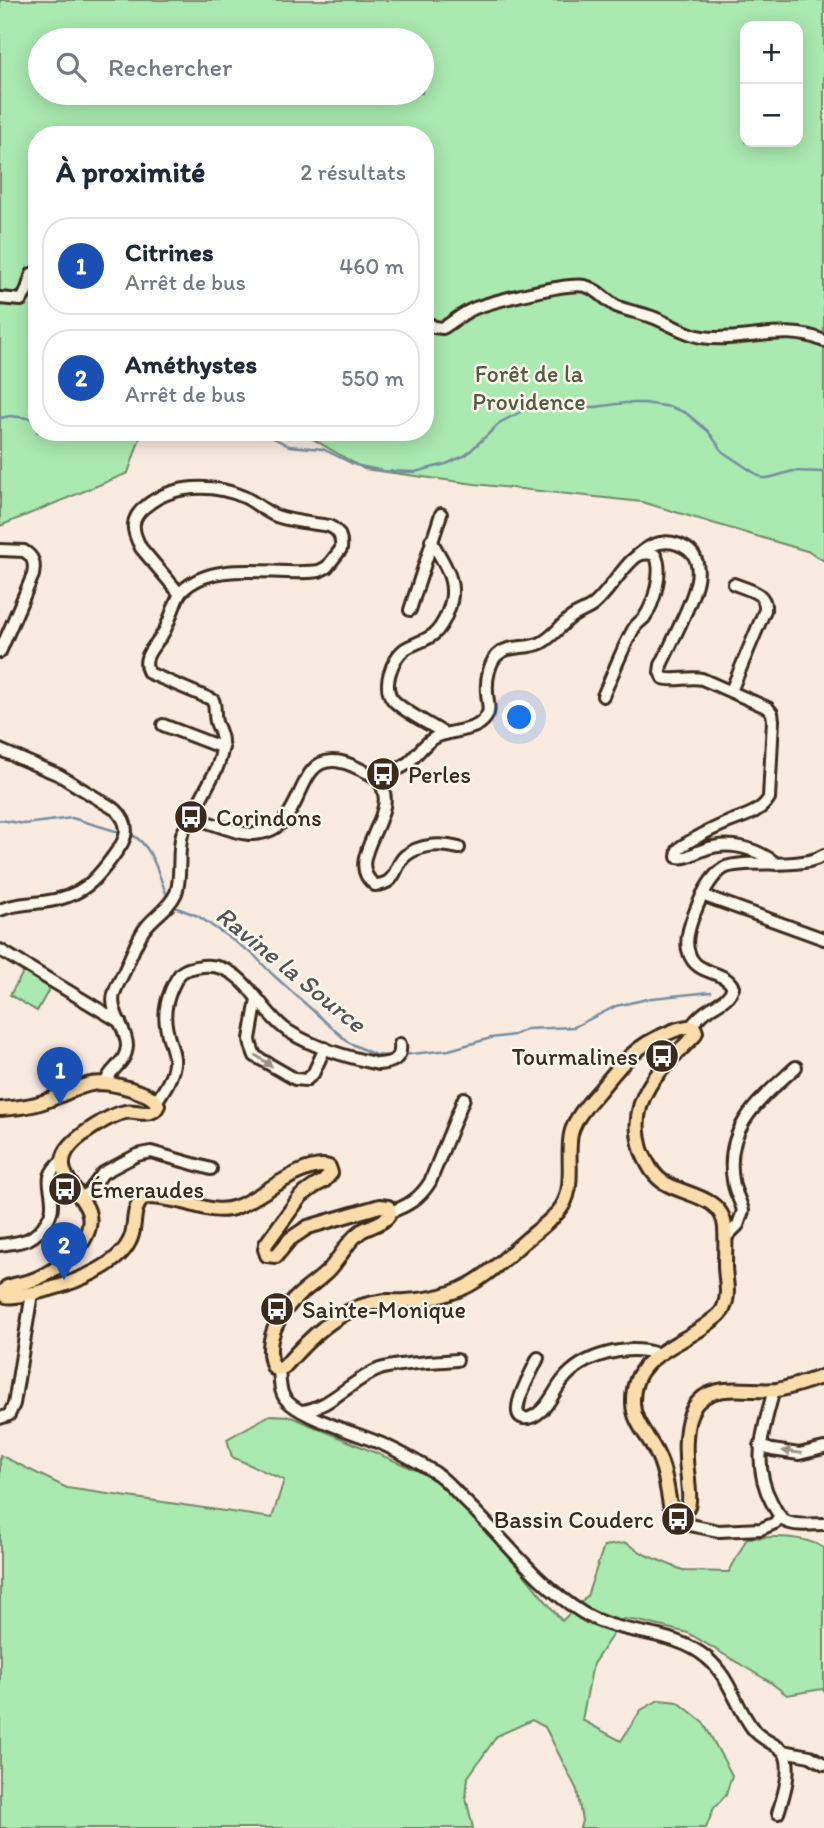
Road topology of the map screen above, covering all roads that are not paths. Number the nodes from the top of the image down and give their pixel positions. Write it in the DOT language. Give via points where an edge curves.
graph roads {
  1 [pos="28,283"];
  2 [pos="0,298"];
  3 [pos="434,327"];
  4 [pos="824,341"];
  5 [pos="441,514"];
  6 [pos="432,540"];
  7 [pos="0,550"];
  8 [pos="638,555"];
  9 [pos="734,584"];
  10 [pos="180,593"];
  11 [pos="410,610"];
  12 [pos="0,652"];
  13 [pos="731,691"];
  14 [pos="603,696"];
  15 [pos="163,725"];
  16 [pos="445,734"];
  17 [pos="223,748"];
  18 [pos="0,750"];
  19 [pos="374,776"];
  20 [pos="191,817"];
  21 [pos="459,848"];
  22 [pos="824,855"];
  23 [pos="777,864"];
  24 [pos="702,895"];
  25 [pos="0,911"];
  26 [pos="824,939"];
  27 [pos="0,950"];
  28 [pos="257,999"];
  29 [pos="120,1022"];
  30 [pos="691,1026"];
  31 [pos="400,1044"];
  32 [pos="325,1048"];
  33 [pos="796,1067"];
  34 [pos="106,1082"];
  35 [pos="464,1097"];
  36 [pos="156,1102"];
  37 [pos="0,1110"];
  38 [pos="62,1161"];
  39 [pos="211,1169"];
  40 [pos="82,1201"];
  41 [pos="390,1212"];
  42 [pos="725,1238"];
  43 [pos="0,1245"];
  44 [pos="2,1291"];
  45 [pos="32,1293"];
  46 [pos="658,1354"];
  47 [pos="538,1358"];
  48 [pos="457,1360"];
  49 [pos="279,1369"];
  50 [pos="824,1376"];
  51 [pos="774,1390"];
  52 [pos="302,1410"];
  53 [pos="0,1418"];
  54 [pos="760,1446"];
  55 [pos="824,1448"];
  56 [pos="680,1513"];
  57 [pos="780,1516"];
  58 [pos="824,1524"];
  59 [pos="783,1751"];
  60 [pos="824,1764"];
  61 [pos="778,1813"];
  1 -- 2 [label="street" via="21,300"];
  3 -- 4 [label="street" via="443,328 472,309 584,285 615,306 702,337 784,333"];
  5 -- 6 [label="street"];
  6 -- 11 [label="street"];
  6 -- 16 [label="street" via="451,579 452,598 433,634 395,660 388,688 395,702"];
  7 -- 12 [label="street" via="24,551 34,567"];
  8 -- 13 [label="street" via="669,542 680,544 696,562 695,591 662,664 663,678 695,677"];
  8 -- 14 [label="street" via="657,558 656,590"];
  8 -- 16 [label="street" via="607,593 570,617 548,639 497,655 488,678 485,719"];
  9 -- 13 [label="street" via="761,596 766,604"];
  10 -- 10 [label="street" via="141,548 133,523 148,503 175,491 203,488 236,494 272,514 329,526 340,534 341,549 318,571 217,574 198,578"];
  10 -- 17 [label="street" via="165,631 146,657 146,668 213,700"];
  13 -- 23 [label="street" via="772,713 769,798 761,808 682,846 677,857 716,846 742,846"];
  15 -- 17 [label="street"];
  16 -- 19 [label="street" via="400,768"];
  17 -- 20 [label="street"];
  18 -- 25 [label="street" via="59,775 116,810 126,824 124,841 90,885 62,899"];
  19 -- 20 [label="street" via="336,760 319,764 307,776 286,820 263,833 250,835"];
  19 -- 21 [label="street" via="385,794 385,805 365,856 370,881 386,883 404,857 419,849 437,844"];
  20 -- 29 [label="street" via="179,846 175,895 145,927 114,994"];
  22 -- 23 [label="street"];
  23 -- 24 [label="street" via="724,869"];
  24 -- 26 [label="street"];
  24 -- 30 [label="street" via="691,922 689,955 700,968 730,981 733,988 726,1000"];
  27 -- 29 [label="street"];
  28 -- 32 [label="street" via="288,1031"];
  28 -- 32 [label="street, one-way" via="250,1040 260,1060 306,1080"];
  28 -- 36 [label="street" via="236,975 219,966 190,968 179,974 164,1013 174,1064"];
  29 -- 34 [label="street" via="127,1049"];
  30 -- 42 [label="main road" via="696,1029 694,1036 664,1064 642,1097 639,1139 641,1150 664,1183 717,1207"];
  30 -- 49 [label="main road" via="641,1046 584,1108 571,1133 569,1186 560,1210 500,1262 452,1293 379,1301 351,1309"];
  31 -- 32 [label="street" via="401,1052 388,1064"];
  33 -- 42 [label="street" via="756,1103 739,1132 731,1171 743,1211 738,1225"];
  34 -- 36 [label="main road" via="148,1095"];
  34 -- 37 [label="main road" via="84,1085 30,1106"];
  35 -- 41 [label="street" via="423,1193"];
  36 -- 38 [label="main road" via="157,1108 149,1113 128,1111 105,1121 73,1142"];
  38 -- 40 [label="main road"];
  38 -- 43 [label="street" via="50,1174 52,1206 41,1230 28,1240"];
  39 -- 40 [label="street" via="151,1152 137,1155 103,1173"];
  40 -- 44 [label="main road" via="90,1226 82,1242 61,1265"];
  41 -- 45 [label="main road" via="380,1206 307,1227 272,1256 267,1255 266,1244 302,1196 328,1178 329,1167 321,1165 297,1174 234,1208 206,1209 145,1197 136,1207 132,1237 123,1252 80,1279"];
  41 -- 49 [label="main road" via="385,1220 353,1238 329,1269 283,1313 270,1346 271,1361"];
  42 -- 46 [label="main road" via="728,1290 722,1312"];
  44 -- 45 [label="main road" via="14,1297"];
  45 -- 53 [label="street" via="14,1404 9,1415"];
  46 -- 47 [label="street" via="629,1350 588,1360 564,1379 539,1412 522,1418 518,1401"];
  46 -- 56 [label="main road" via="640,1372 633,1405 642,1432 657,1452 670,1505"];
  48 -- 52 [label="street" via="380,1369 318,1406"];
  49 -- 52 [label="street" via="283,1396"];
  50 -- 51 [label="main road"];
  51 -- 54 [label="street"];
  51 -- 56 [label="main road" via="725,1390 699,1400 691,1413 685,1456 688,1507"];
  52 -- 59 [label="street" via="380,1443 439,1475 528,1570 586,1615 692,1647 709,1659 728,1683 753,1730"];
  55 -- 54 [label="street, one-way" via="799,1454"];
  54 -- 57 [label="street" via="766,1491"];
  56 -- 57 [label="street" via="690,1525 719,1531 761,1529"];
  57 -- 58 [label="street" via="792,1523"];
  59 -- 60 [label="street"];
  59 -- 61 [label="street" via="787,1780"];
}
